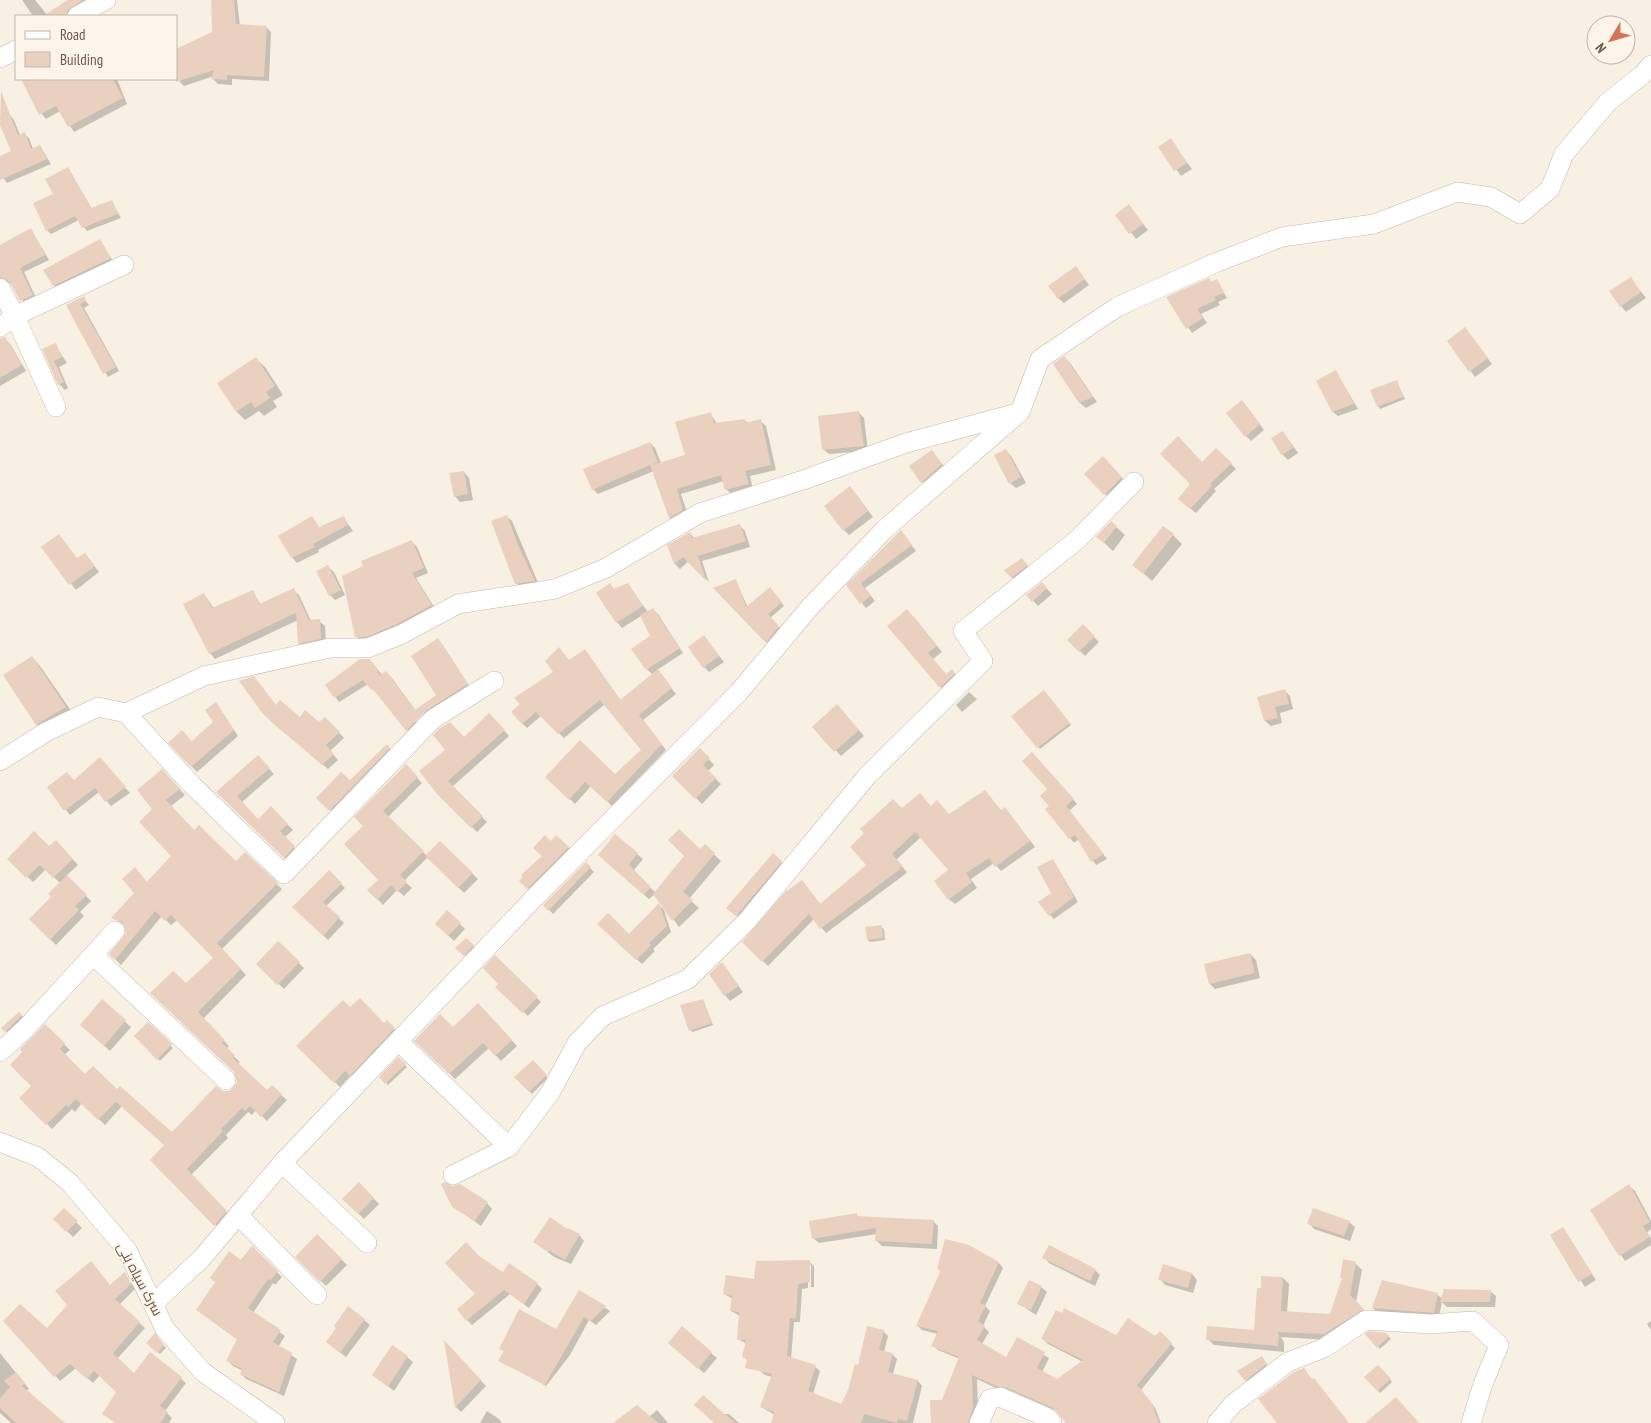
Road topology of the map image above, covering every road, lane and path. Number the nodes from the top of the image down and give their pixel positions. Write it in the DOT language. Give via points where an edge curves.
graph roads {
  1 [pos="106,0"];
  2 [pos="79,15"];
  3 [pos="15,50"];
  4 [pos="0,58"];
  5 [pos="1651,64"];
  6 [pos="124,265"];
  7 [pos="0,288"];
  8 [pos="8,321"];
  9 [pos="56,407"];
  10 [pos="1020,412"];
  11 [pos="1134,482"];
  12 [pos="494,681"];
  13 [pos="126,713"];
  14 [pos="0,761"];
  15 [pos="115,931"];
  16 [pos="93,955"];
  17 [pos="398,1041"];
  18 [pos="0,1052"];
  19 [pos="226,1080"];
  20 [pos="0,1142"];
  21 [pos="509,1147"];
  22 [pos="282,1163"];
  23 [pos="453,1175"];
  24 [pos="238,1216"];
  25 [pos="367,1243"];
  26 [pos="317,1295"];
  27 [pos="154,1303"];
  28 [pos="275,1423"];
  29 [pos="978,1423"];
  30 [pos="1052,1423"];
  31 [pos="1216,1423"];
  32 [pos="1470,1423"];
  1 -- 2 [label="street"];
  3 -- 4 [label="street"];
  5 -- 10 [label="street" via="1608,102 1564,154 1550,189 1520,214 1491,197 1457,192 1374,224 1282,236 1117,307 1040,359"];
  6 -- 8 [label="street"];
  7 -- 8 [label="street"];
  8 -- 9 [label="street"];
  10 -- 13 [label="street" via="906,443 700,512 606,568 555,589 458,604 368,648 330,648 204,676"];
  10 -- 17 [label="street" via="885,529 810,607 739,692 537,895"];
  11 -- 21 [label="street" via="1077,540 963,631 983,661 867,776 747,921 688,979 602,1016 577,1043 550,1093"];
  12 -- 13 [label="street" via="433,720 284,874 192,785"];
  13 -- 14 [label="street" via="98,707 46,732"];
  15 -- 16 [label="street"];
  16 -- 18 [label="street"];
  16 -- 19 [label="street"];
  17 -- 21 [label="street"];
  17 -- 22 [label="street"];
  20 -- 27 [label="street, سرک سیاه بنی" via="38,1157 70,1183 127,1250"];
  21 -- 23 [label="street"];
  22 -- 24 [label="street"];
  22 -- 25 [label="street"];
  24 -- 26 [label="street"];
  24 -- 27 [label="street" via="202,1258"];
  27 -- 28 [label="street, سرک سیاه بنی" via="166,1329 203,1372"];
  29 -- 30 [label="street" via="990,1399 1000,1397 1048,1418"];
  31 -- 32 [label="street" via="1232,1404 1288,1362 1324,1348 1366,1320 1431,1324 1472,1321 1499,1345"];
}
